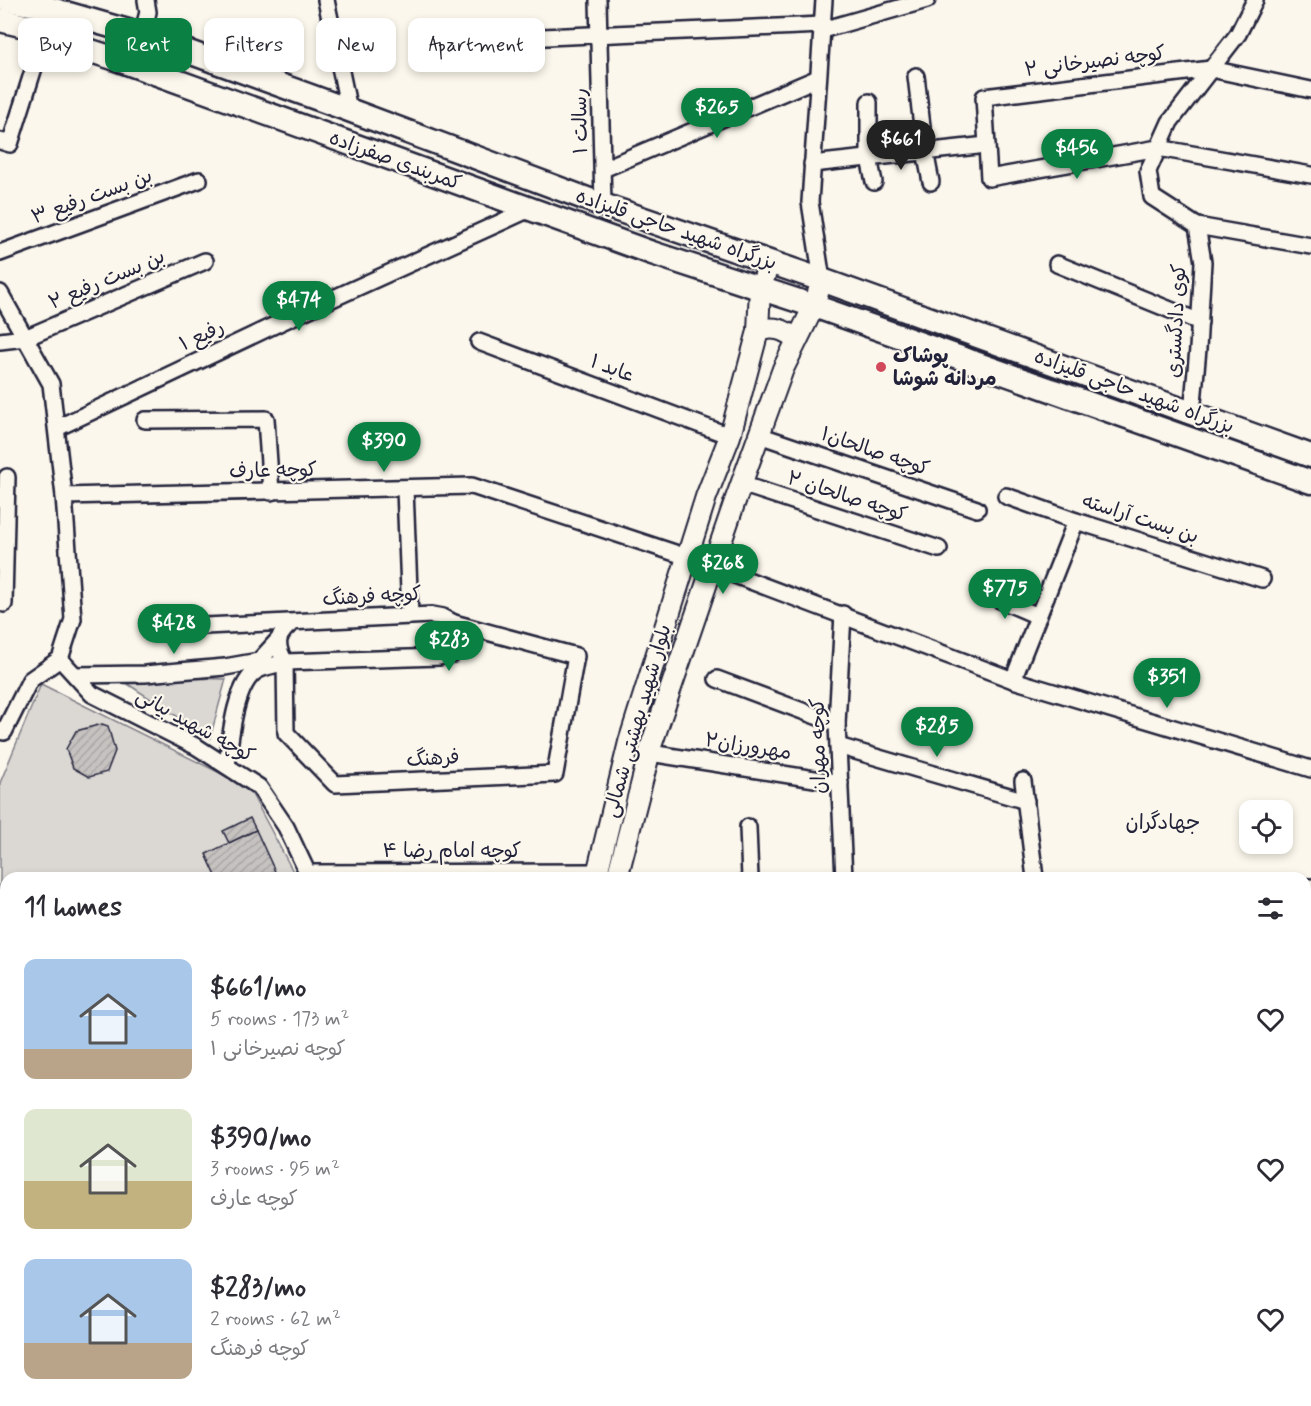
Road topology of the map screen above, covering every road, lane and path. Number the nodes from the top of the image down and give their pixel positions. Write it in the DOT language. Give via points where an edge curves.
graph roads {
  1 [pos="8,0"];
  2 [pos="146,0"];
  3 [pos="326,0"];
  4 [pos="598,0"];
  5 [pos="824,0"];
  6 [pos="927,0"];
  7 [pos="1255,0"];
  8 [pos="53,7"];
  9 [pos="146,18"];
  10 [pos="0,20"];
  11 [pos="105,23"];
  12 [pos="18,26"];
  13 [pos="822,27"];
  14 [pos="0,33"];
  15 [pos="18,34"];
  16 [pos="602,34"];
  17 [pos="545,37"];
  18 [pos="93,51"];
  19 [pos="192,53"];
  20 [pos="1211,69"];
  21 [pos="32,72"];
  22 [pos="916,76"];
  23 [pos="818,78"];
  24 [pos="1311,90"];
  25 [pos="869,102"];
  26 [pos="349,110"];
  27 [pos="0,141"];
  28 [pos="987,145"];
  29 [pos="1158,148"];
  30 [pos="925,151"];
  31 [pos="869,158"];
  32 [pos="812,164"];
  33 [pos="603,169"];
  34 [pos="1311,175"];
  35 [pos="199,180"];
  36 [pos="874,182"];
  37 [pos="931,182"];
  38 [pos="603,205"];
  39 [pos="530,209"];
  40 [pos="1197,226"];
  41 [pos="1311,246"];
  42 [pos="0,253"];
  43 [pos="205,261"];
  44 [pos="770,262"];
  45 [pos="1057,264"];
  46 [pos="822,280"];
  47 [pos="760,288"];
  48 [pos="0,293"];
  49 [pos="814,306"];
  50 [pos="1200,322"];
  51 [pos="758,331"];
  52 [pos="25,338"];
  53 [pos="797,339"];
  54 [pos="0,341"];
  55 [pos="479,342"];
  56 [pos="1192,413"];
  57 [pos="145,420"];
  58 [pos="57,428"];
  59 [pos="759,435"];
  60 [pos="730,436"];
  61 [pos="1311,456"];
  62 [pos="7,477"];
  63 [pos="1311,482"];
  64 [pos="741,484"];
  65 [pos="405,489"];
  66 [pos="271,492"];
  67 [pos="64,496"];
  68 [pos="1006,496"];
  69 [pos="977,509"];
  70 [pos="1076,521"];
  71 [pos="3,544"];
  72 [pos="939,549"];
  73 [pos="687,557"];
  74 [pos="713,567"];
  75 [pos="1262,579"];
  76 [pos="986,594"];
  77 [pos="4,604"];
  78 [pos="843,614"];
  79 [pos="410,616"];
  80 [pos="1038,616"];
  81 [pos="293,622"];
  82 [pos="454,623"];
  83 [pos="163,628"];
  84 [pos="278,640"];
  85 [pos="576,656"];
  86 [pos="60,659"];
  87 [pos="285,662"];
  88 [pos="75,675"];
  89 [pos="717,679"];
  90 [pos="1013,681"];
  91 [pos="837,724"];
  92 [pos="1,735"];
  93 [pos="838,746"];
  94 [pos="650,753"];
  95 [pos="227,766"];
  96 [pos="1311,769"];
  97 [pos="1023,781"];
  98 [pos="840,783"];
  99 [pos="1026,801"];
  100 [pos="747,827"];
  101 [pos="308,872"];
  102 [pos="597,872"];
  103 [pos="619,872"];
  104 [pos="750,872"];
  105 [pos="844,872"];
  106 [pos="1034,872"];
  1 -- 8 [label="highway, بزرگراه شهید حاجی قلیزاده"];
  2 -- 9 [label="street"];
  3 -- 26 [label="street"];
  4 -- 16 [label="street, رسالت ۱"];
  5 -- 13 [label="street"];
  6 -- 13 [label="street"];
  7 -- 20 [label="street" via="1238,34"];
  8 -- 11 [label="highway, بزرگراه شهید حاجی قلیزاده"];
  10 -- 12 [label="highway"];
  13 -- 16 [label="street"];
  13 -- 23 [label="street"];
  14 -- 15 [label="highway"];
  16 -- 17 [label="street"];
  16 -- 33 [label="street, رسالت ۱"];
  18 -- 39 [label="highway, کمربندی صفرزاده"];
  19 -- 26 [label="highway, بزرگراه شهید حاجی قلیزاده"];
  20 -- 24 [label="street, کوچه نصیرخانی ۲"];
  20 -- 28 [label="street, کوچه نصیرخانی ۲" via="984,97"];
  20 -- 29 [label="street" via="1170,122"];
  21 -- 27 [label="street" via="10,144"];
  22 -- 30 [label="street"];
  23 -- 32 [label="street"];
  23 -- 33 [label="street"];
  25 -- 31 [label="street"];
  26 -- 38 [label="highway, بزرگراه شهید حاجی قلیزاده"];
  28 -- 29 [label="street" via="989,178"];
  28 -- 30 [label="street"];
  29 -- 34 [label="street"];
  29 -- 40 [label="street" via="1148,171 1152,197"];
  30 -- 31 [label="street"];
  30 -- 37 [label="street"];
  31 -- 32 [label="street"];
  31 -- 36 [label="street"];
  32 -- 46 [label="street" via="810,202"];
  33 -- 38 [label="street, رسالت ۱"];
  35 -- 42 [label="street, بن بست رفیع ۳"];
  38 -- 44 [label="highway, بزرگراه شهید حاجی قلیزاده"];
  39 -- 47 [label="highway, کمربندی صفرزاده"];
  39 -- 58 [label="street, رفیع ۱"];
  40 -- 41 [label="street"];
  40 -- 50 [label="street, کوی دادگستری" via="1203,262"];
  43 -- 52 [label="street, بن بست رفیع ۲"];
  44 -- 46 [label="highway, بزرگراه شهید حاجی قلیزاده"];
  44 -- 47 [label="main road, بلوار شهید بهشتی شمالی"];
  45 -- 50 [label="street"];
  46 -- 49 [label="main road, بلوار شهید بهشتی شمالی"];
  46 -- 56 [label="highway, بزرگراه شهید حاجی قلیزاده"];
  47 -- 49 [label="highway, بزرگراه شهید حاجی قلیزاده"];
  47 -- 51 [label="main road, بلوار شهید بهشتی شمالی"];
  48 -- 52 [label="street"];
  49 -- 53 [label="main road, بلوار شهید بهشتی شمالی"];
  49 -- 63 [label="highway, بزرگراه شهید حاجی قلیزاده"];
  50 -- 56 [label="street, کوی دادگستری"];
  51 -- 53 [label="main road" via="768,327 784,330"];
  51 -- 60 [label="main road, بلوار شهید بهشتی شمالی"];
  52 -- 54 [label="street, بن بست رفیع ۲"];
  52 -- 58 [label="street" via="51,384"];
  53 -- 59 [label="main road, بلوار شهید بهشتی شمالی"];
  55 -- 60 [label="street, عابد ۱"];
  56 -- 61 [label="highway, بزرگراه شهید حاجی قلیزاده"];
  57 -- 66 [label="street" via="266,419"];
  58 -- 67 [label="street"];
  59 -- 64 [label="main road, بلوار شهید بهشتی شمالی"];
  59 -- 69 [label="street, کوچه صالحان۱"];
  60 -- 73 [label="main road, بلوار شهید بهشتی شمالی"];
  62 -- 71 [label="street"];
  64 -- 72 [label="street, کوچه صالحان ۲"];
  64 -- 74 [label="main road, بلوار شهید بهشتی شمالی"];
  65 -- 66 [label="street, کوچه عارف"];
  65 -- 73 [label="street, کوچه عارف" via="472,486"];
  65 -- 79 [label="street"];
  66 -- 67 [label="street, کوچه عارف"];
  67 -- 86 [label="street" via="73,619"];
  68 -- 70 [label="street, بن بست آراسته"];
  70 -- 75 [label="street, بن بست آراسته"];
  70 -- 80 [label="street"];
  71 -- 77 [label="street"];
  73 -- 74 [label="street, کوچه عارف"];
  73 -- 102 [label="main road, بلوار شهید بهشتی شمالی" via="629,742"];
  74 -- 78 [label="street, کوچه عارف"];
  74 -- 94 [label="main road, بلوار شهید بهشتی شمالی"];
  76 -- 80 [label="street"];
  78 -- 90 [label="street, کوچه عارف"];
  78 -- 91 [label="street, کوچه مهران"];
  79 -- 81 [label="street, کوچه فرهنگ"];
  79 -- 82 [label="street, کوچه فرهنگ" via="432,615"];
  80 -- 90 [label="street"];
  81 -- 83 [label="street, کوچه فرهنگ"];
  81 -- 84 [label="street"];
  82 -- 85 [label="street, کوچه فرهنگ"];
  82 -- 87 [label="street" via="459,647 453,654"];
  84 -- 87 [label="street"];
  84 -- 88 [label="street" via="259,661 225,667"];
  85 -- 87 [label="street, فرهنگ" via="555,774 335,784 286,734"];
  86 -- 88 [label="street, کوچه شهید بیانی"];
  86 -- 92 [label="street" via="30,680"];
  87 -- 95 [label="street" via="257,670 244,683 231,726"];
  88 -- 95 [label="street, کوچه شهید بیانی" via="92,694"];
  89 -- 91 [label="street"];
  90 -- 96 [label="street, کوچه عارف"];
  91 -- 93 [label="street, کوچه مهران"];
  93 -- 98 [label="street, کوچه مهران"];
  93 -- 99 [label="street"];
  94 -- 98 [label="street, مهرورزان۲"];
  94 -- 103 [label="main road, بلوار شهید بهشتی شمالی"];
  95 -- 101 [label="street, کوچه شهید بیانی" via="259,787 286,827"];
  97 -- 99 [label="street"];
  98 -- 105 [label="street, کوچه مهران"];
  99 -- 106 [label="street"];
  100 -- 104 [label="street"];
}
